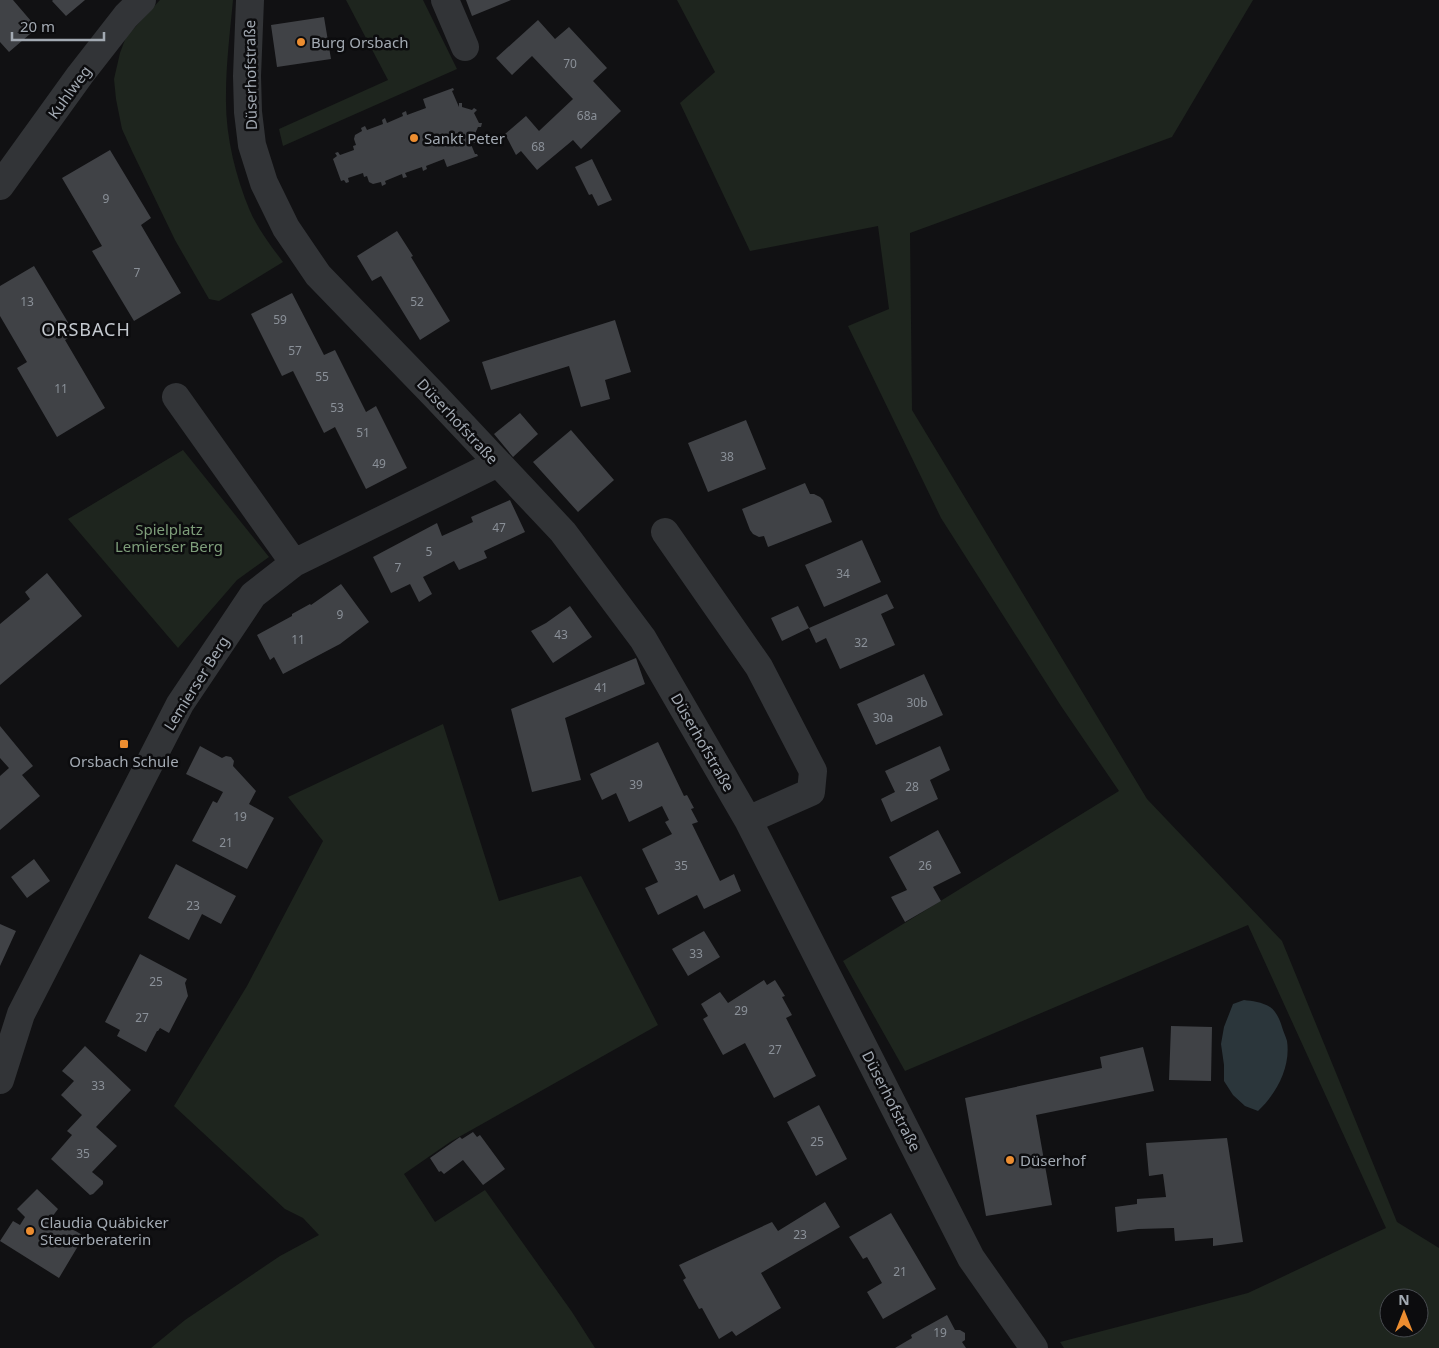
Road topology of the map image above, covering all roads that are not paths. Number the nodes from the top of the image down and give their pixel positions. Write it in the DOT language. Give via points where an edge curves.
graph roads {
  1 [pos="142,0"];
  2 [pos="250,0"];
  3 [pos="444,0"];
  4 [pos="465,47"];
  5 [pos="0,186"];
  6 [pos="176,397"];
  7 [pos="498,463"];
  8 [pos="665,532"];
  9 [pos="294,563"];
  10 [pos="748,820"];
  11 [pos="0,1080"];
  12 [pos="1034,1348"];
  1 -- 5 [label="street, Kuhlweg" via="80,75"];
  2 -- 7 [label="street, Düserhofstraße" via="247,76 252,145 264,183 286,228 318,276"];
  3 -- 4 [label="street"];
  6 -- 9 [label="street"];
  7 -- 9 [label="street, Lemierser Berg"];
  7 -- 10 [label="street, Düserhofstraße" via="563,532 643,639"];
  8 -- 10 [label="street" via="759,667 813,771 811,792"];
  9 -- 11 [label="street, Lemierser Berg" via="253,594 180,704 21,1014"];
  10 -- 12 [label="street, Düserhofstraße" via="971,1258"];
}
